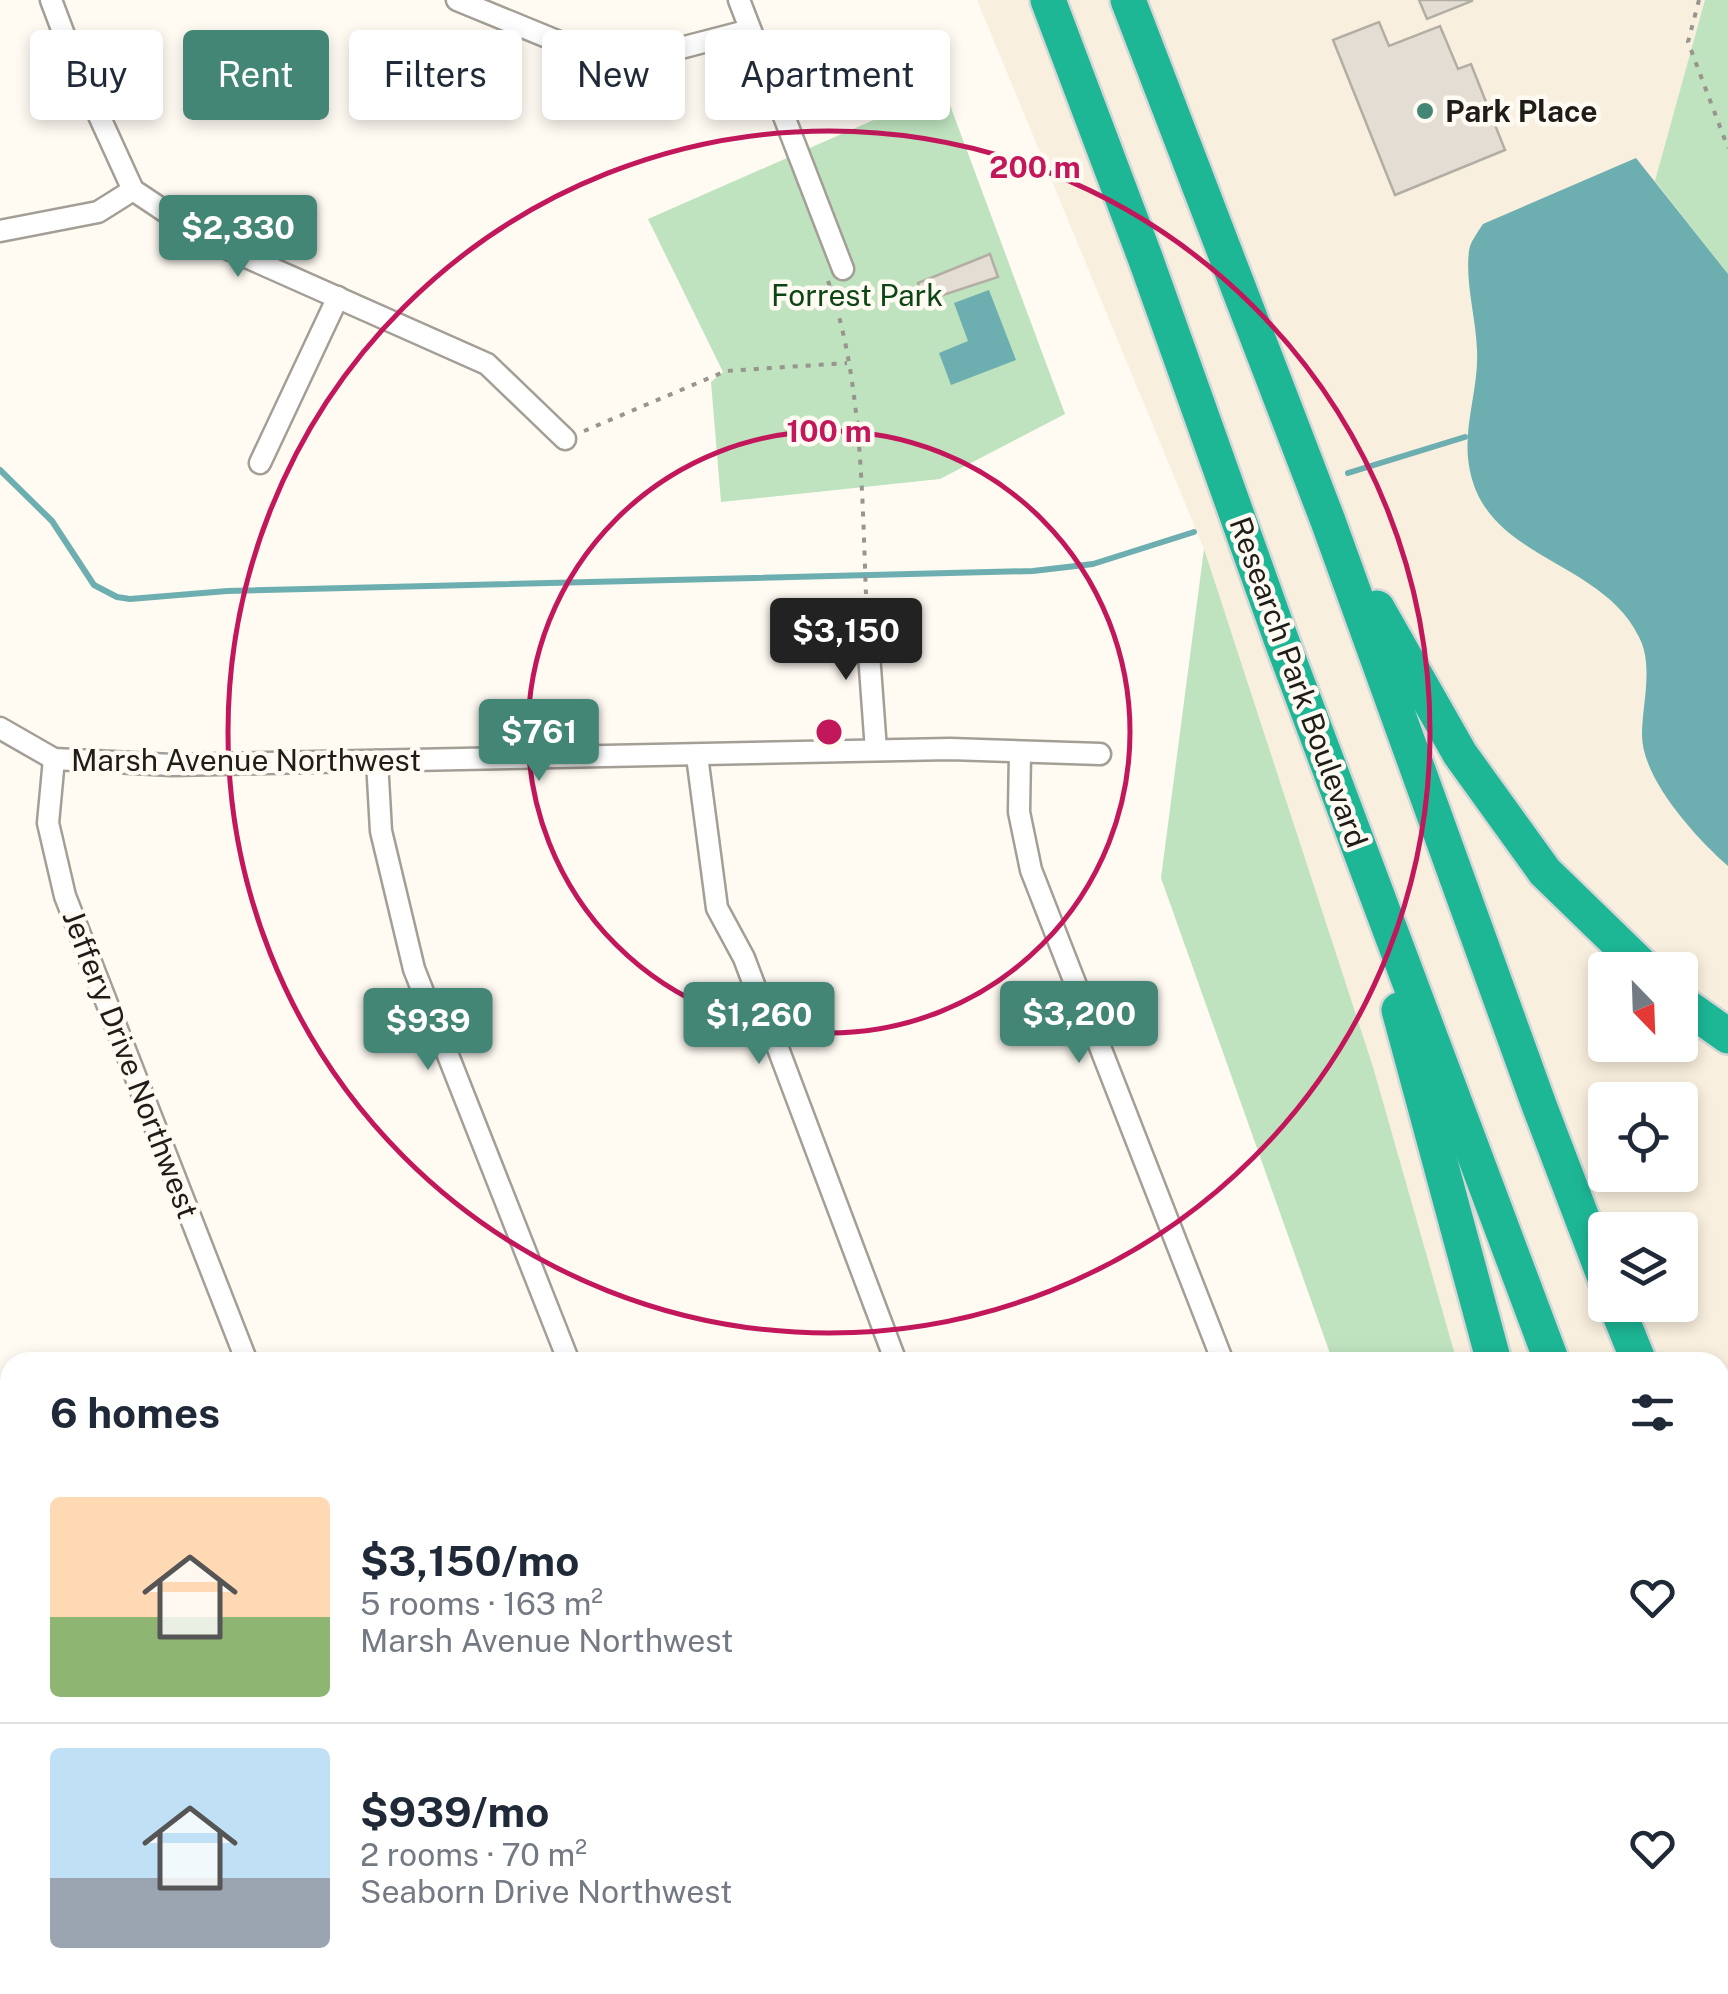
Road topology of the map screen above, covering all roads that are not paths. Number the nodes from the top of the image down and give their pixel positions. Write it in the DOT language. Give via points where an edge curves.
graph roads {
  1 [pos="52,0"];
  2 [pos="456,0"];
  3 [pos="739,0"];
  4 [pos="1048,0"];
  5 [pos="1128,0"];
  6 [pos="750,30"];
  7 [pos="705,42"];
  8 [pos="781,120"];
  9 [pos="133,190"];
  10 [pos="0,231"];
  11 [pos="835,273"];
  12 [pos="338,297"];
  13 [pos="565,439"];
  14 [pos="260,464"];
  15 [pos="1328,520"];
  16 [pos="866,613"];
  17 [pos="0,728"];
  18 [pos="876,750"];
  19 [pos="1020,752"];
  20 [pos="1100,754"];
  21 [pos="697,756"];
  22 [pos="54,759"];
  23 [pos="376,762"];
  24 [pos="1335,778"];
  25 [pos="1627,952"];
  26 [pos="1698,1015"];
  27 [pos="1728,1036"];
  28 [pos="1588,1234"];
  29 [pos="1623,1322"];
  30 [pos="243,1352"];
  31 [pos="565,1352"];
  32 [pos="892,1352"];
  33 [pos="1218,1352"];
  34 [pos="1491,1352"];
  35 [pos="1548,1352"];
  36 [pos="1635,1352"];
  1 -- 9 [label="street"];
  2 -- 7 [label="street" via="574,48 646,57"];
  3 -- 6 [label="street"];
  4 -- 24 [label="highway, Research Park Boulevard"];
  5 -- 15 [label="highway"];
  8 -- 11 [label="street"];
  9 -- 10 [label="street" via="98,212"];
  9 -- 12 [label="street" via="208,240"];
  12 -- 13 [label="street" via="487,364"];
  12 -- 14 [label="street"];
  15 -- 25 [label="highway" via="1460,754 1545,872"];
  15 -- 28 [label="highway"];
  16 -- 18 [label="street"];
  17 -- 22 [label="street, Marsh Avenue Northwest"];
  18 -- 19 [label="street, Marsh Avenue Northwest"];
  18 -- 21 [label="street, Marsh Avenue Northwest"];
  19 -- 20 [label="street, Marsh Avenue Northwest"];
  19 -- 33 [label="street" via="1019,812 1031,870"];
  21 -- 23 [label="street, Marsh Avenue Northwest"];
  21 -- 32 [label="street" via="717,908 744,958"];
  22 -- 23 [label="street, Marsh Avenue Northwest"];
  22 -- 30 [label="street, Jeffery Drive Northwest" via="48,823 65,896"];
  23 -- 31 [label="street" via="380,832 414,970"];
  24 -- 34 [label="highway"];
  24 -- 35 [label="highway, Research Park Boulevard"];
  26 -- 27 [label="highway"];
  29 -- 36 [label="highway"];
}
